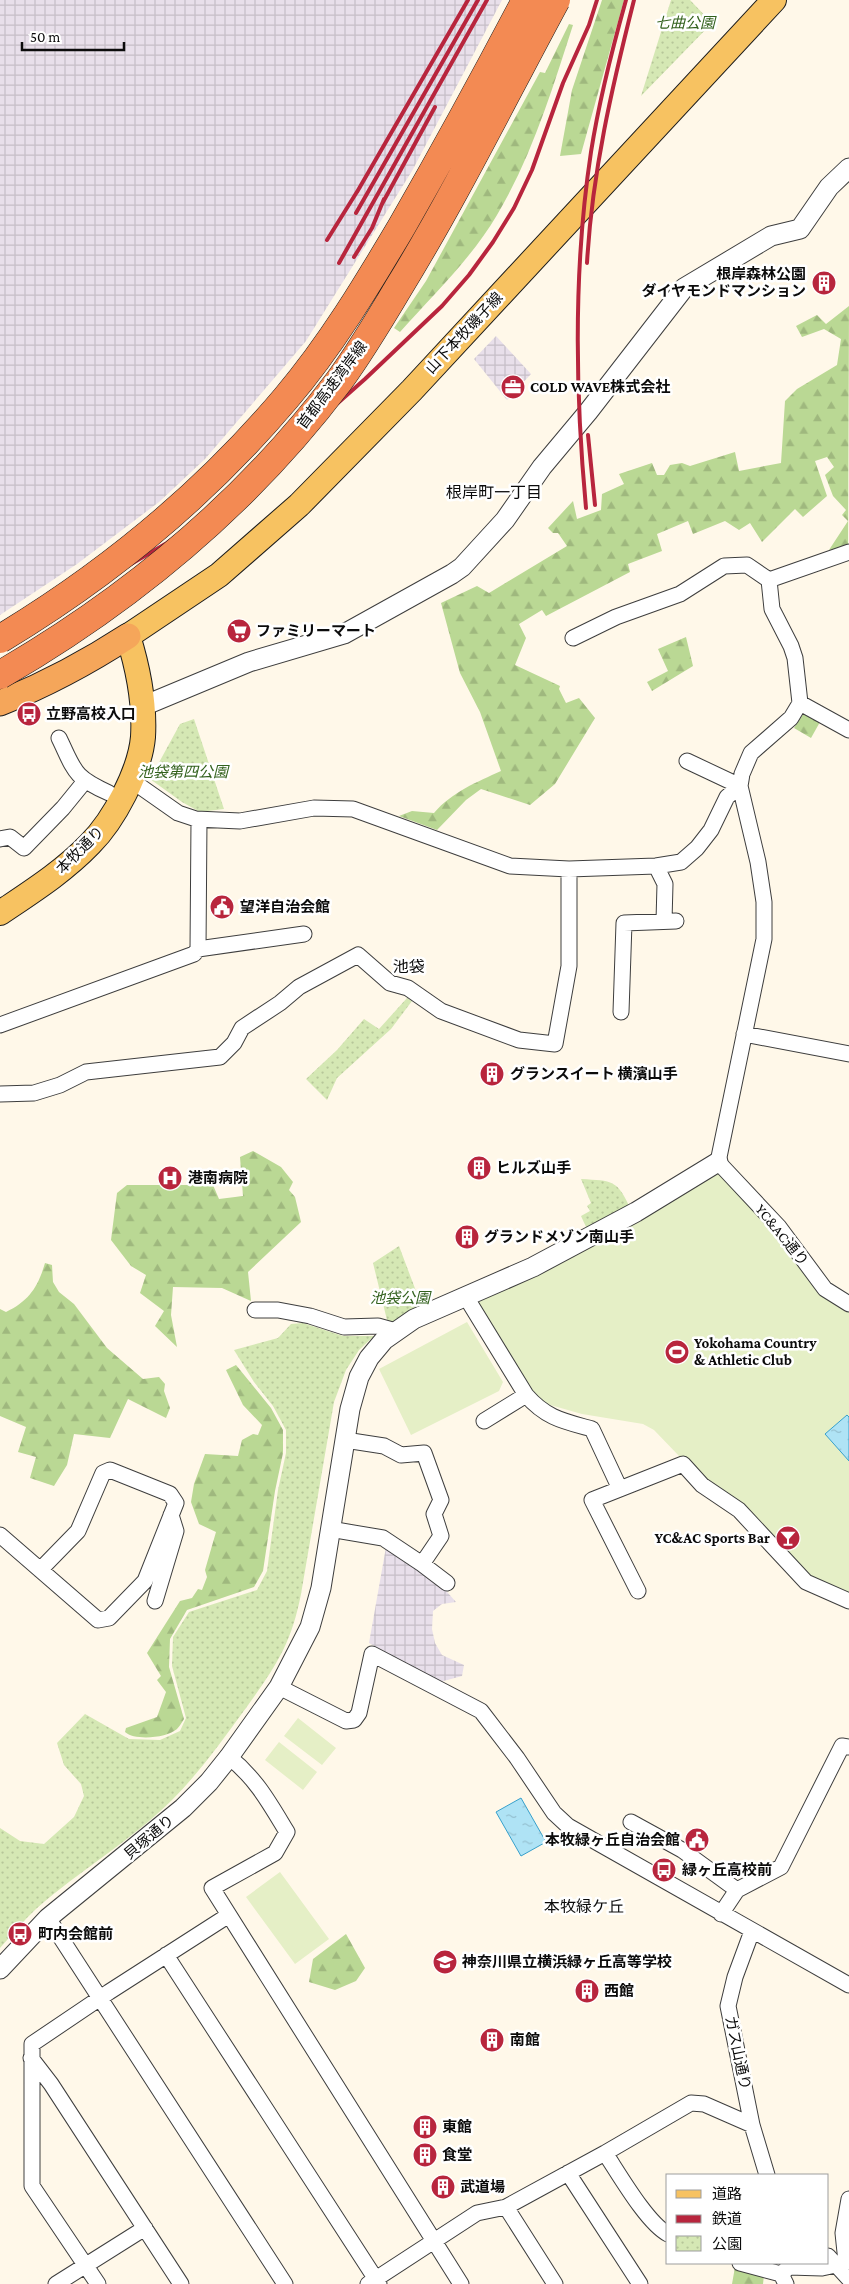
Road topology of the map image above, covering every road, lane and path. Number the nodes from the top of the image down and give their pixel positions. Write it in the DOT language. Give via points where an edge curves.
graph roads {
  1 [pos="526,0"];
  2 [pos="556,0"];
  3 [pos="774,0"];
  4 [pos="849,168"];
  5 [pos="849,552"];
  6 [pos="769,580"];
  7 [pos="128,636"];
  8 [pos="573,638"];
  9 [pos="0,639"];
  10 [pos="98,655"];
  11 [pos="0,675"];
  12 [pos="0,682"];
  13 [pos="0,703"];
  14 [pos="800,704"];
  15 [pos="141,706"];
  16 [pos="849,730"];
  17 [pos="59,738"];
  18 [pos="686,761"];
  19 [pos="131,780"];
  20 [pos="85,781"];
  21 [pos="740,786"];
  22 [pos="108,792"];
  23 [pos="199,820"];
  24 [pos="0,839"];
  25 [pos="656,866"];
  26 [pos="569,868"];
  27 [pos="0,895"];
  28 [pos="0,914"];
  29 [pos="304,934"];
  30 [pos="198,949"];
  31 [pos="621,1012"];
  32 [pos="0,1024"];
  33 [pos="744,1034"];
  34 [pos="849,1054"];
  35 [pos="0,1094"];
  36 [pos="718,1162"];
  37 [pos="466,1297"];
  38 [pos="849,1304"];
  39 [pos="255,1310"];
  40 [pos="396,1331"];
  41 [pos="526,1395"];
  42 [pos="484,1421"];
  43 [pos="345,1440"];
  44 [pos="620,1489"];
  45 [pos="171,1515"];
  46 [pos="330,1529"];
  47 [pos="0,1535"];
  48 [pos="422,1564"];
  49 [pos="40,1570"];
  50 [pos="447,1583"];
  51 [pos="638,1591"];
  52 [pos="155,1601"];
  53 [pos="849,1601"];
  54 [pos="279,1687"];
  55 [pos="849,1747"];
  56 [pos="229,1757"];
  57 [pos="631,1822"];
  58 [pos="737,1890"];
  59 [pos="721,1914"];
  60 [pos="229,1915"];
  61 [pos="48,1918"];
  62 [pos="752,1931"];
  63 [pos="166,1955"];
  64 [pos="0,1969"];
  65 [pos="849,1984"];
  66 [pos="99,1999"];
  67 [pos="31,2058"];
  68 [pos="752,2125"];
  69 [pos="605,2153"];
  70 [pos="568,2173"];
  71 [pos="767,2174"];
  72 [pos="849,2199"];
  73 [pos="506,2207"];
  74 [pos="145,2228"];
  75 [pos="666,2233"];
  76 [pos="433,2241"];
  77 [pos="840,2261"];
  78 [pos="743,2264"];
  79 [pos="86,2266"];
  80 [pos="783,2279"];
  81 [pos="849,2279"];
  82 [pos="375,2282"];
  83 [pos="56,2284"];
  84 [pos="98,2284"];
  85 [pos="181,2284"];
  86 [pos="285,2284"];
  87 [pos="461,2284"];
  88 [pos="555,2284"];
  89 [pos="640,2284"];
  1 -- 9 [label="highway, 首都高速湾岸線, bridge" via="446,149 371,278 287,396 213,476 133,548 87,583"];
  2 -- 11 [label="highway, 首都高速湾岸線, bridge" via="417,257 338,382 253,483 216,518 120,598 50,646"];
  3 -- 7 [label="main road, 山下本牧磯子線" via="412,390 299,505 219,575"];
  4 -- 15 [label="street" via="829,187 800,229 771,236 684,288 542,467 506,520 462,567 344,634 249,662"];
  5 -- 6 [label="street"];
  6 -- 8 [label="street" via="747,565 724,566 680,594"];
  6 -- 14 [label="street" via="772,609 792,646"];
  7 -- 10 [label="highway"];
  7 -- 15 [label="main road, 本牧通り" via="139,674"];
  10 -- 12 [label="highway" via="64,661"];
  10 -- 13 [label="highway"];
  14 -- 16 [label="street"];
  14 -- 21 [label="street" via="791,718 751,753"];
  15 -- 19 [label="main road, 本牧通り" via="143,737"];
  15 -- 22 [label="main road, 本牧通り" via="122,765"];
  17 -- 20 [label="street" via="77,776"];
  18 -- 21 [label="street"];
  19 -- 23 [label="street" via="178,813"];
  19 -- 28 [label="main road, 本牧通り" via="92,843 57,874"];
  20 -- 22 [label="street"];
  20 -- 24 [label="street" via="24,848 10,837"];
  21 -- 25 [label="street" via="727,797 711,830 697,848 680,862"];
  21 -- 33 [label="street" via="764,902 764,938"];
  22 -- 27 [label="main road, 本牧通り" via="73,844"];
  23 -- 26 [label="street" via="240,821 314,808 353,809 510,866"];
  23 -- 30 [label="street"];
  25 -- 26 [label="street"];
  25 -- 31 [label="street" via="665,884 670,921 624,923"];
  26 -- 35 [label="street" via="569,966 555,1044 519,1040 440,1011 408,988 390,984 358,954 299,987 242,1028 234,1043 220,1057 86,1072 34,1093"];
  29 -- 30 [label="street"];
  30 -- 32 [label="street" via="194,954"];
  33 -- 34 [label="street"];
  33 -- 36 [label="street"];
  36 -- 37 [label="street, 貝塚通り" via="636,1212 533,1267"];
  36 -- 38 [label="street, YC&AC通り" via="779,1227 825,1289"];
  37 -- 40 [label="street, 貝塚通り" via="414,1319"];
  37 -- 41 [label="street"];
  39 -- 40 [label="street" via="310,1316 344,1327 378,1326"];
  40 -- 43 [label="street, 貝塚通り" via="384,1340 359,1377"];
  41 -- 42 [label="street"];
  41 -- 44 [label="street" via="553,1418 592,1429"];
  43 -- 46 [label="street, 貝塚通り"];
  43 -- 48 [label="street" via="384,1446 401,1454 424,1453 441,1500 434,1514 441,1536"];
  44 -- 51 [label="street" via="592,1500"];
  44 -- 53 [label="street" via="683,1464 702,1485 739,1510 806,1582"];
  45 -- 49 [label="street" via="145,1581 109,1618 98,1620"];
  45 -- 49 [label="street" via="176,1503 170,1494 110,1470 103,1472 78,1531"];
  45 -- 52 [label="street" via="176,1531"];
  46 -- 48 [label="street" via="383,1538"];
  46 -- 54 [label="street, 貝塚通り" via="321,1588 310,1628"];
  47 -- 49 [label="street"];
  48 -- 50 [label="street"];
  54 -- 56 [label="street, 貝塚通り"];
  54 -- 59 [label="street" via="346,1721 354,1720 360,1714 372,1654 481,1711 554,1813 568,1826"];
  55 -- 58 [label="street" via="842,1746 781,1867"];
  56 -- 60 [label="street" via="258,1785 287,1832 275,1854 212,1888"];
  56 -- 61 [label="street, 貝塚通り" via="209,1782 162,1828"];
  57 -- 58 [label="street" via="682,1850"];
  58 -- 59 [label="street"];
  59 -- 62 [label="street"];
  60 -- 63 [label="street"];
  60 -- 76 [label="street"];
  61 -- 64 [label="street, 貝塚通り"];
  61 -- 66 [label="street"];
  62 -- 65 [label="street"];
  62 -- 68 [label="street, ガス山通り" via="728,2006"];
  63 -- 66 [label="street"];
  63 -- 82 [label="street"];
  66 -- 67 [label="street" via="32,2044"];
  66 -- 86 [label="street"];
  67 -- 74 [label="street"];
  67 -- 79 [label="street" via="32,2186"];
  68 -- 69 [label="street" via="704,2104 691,2103"];
  68 -- 71 [label="street, ガス山通り"];
  69 -- 70 [label="street"];
  69 -- 75 [label="street" via="646,2213"];
  70 -- 73 [label="street"];
  70 -- 89 [label="street"];
  72 -- 77 [label="street"];
  73 -- 76 [label="street" via="477,2214"];
  73 -- 88 [label="street"];
  74 -- 79 [label="street"];
  74 -- 85 [label="street"];
  76 -- 82 [label="street"];
  76 -- 87 [label="street"];
  77 -- 80 [label="street" via="822,2268 789,2267"];
  77 -- 81 [label="street"];
  78 -- 80 [label="street"];
  79 -- 83 [label="street"];
  79 -- 84 [label="street"];
}
